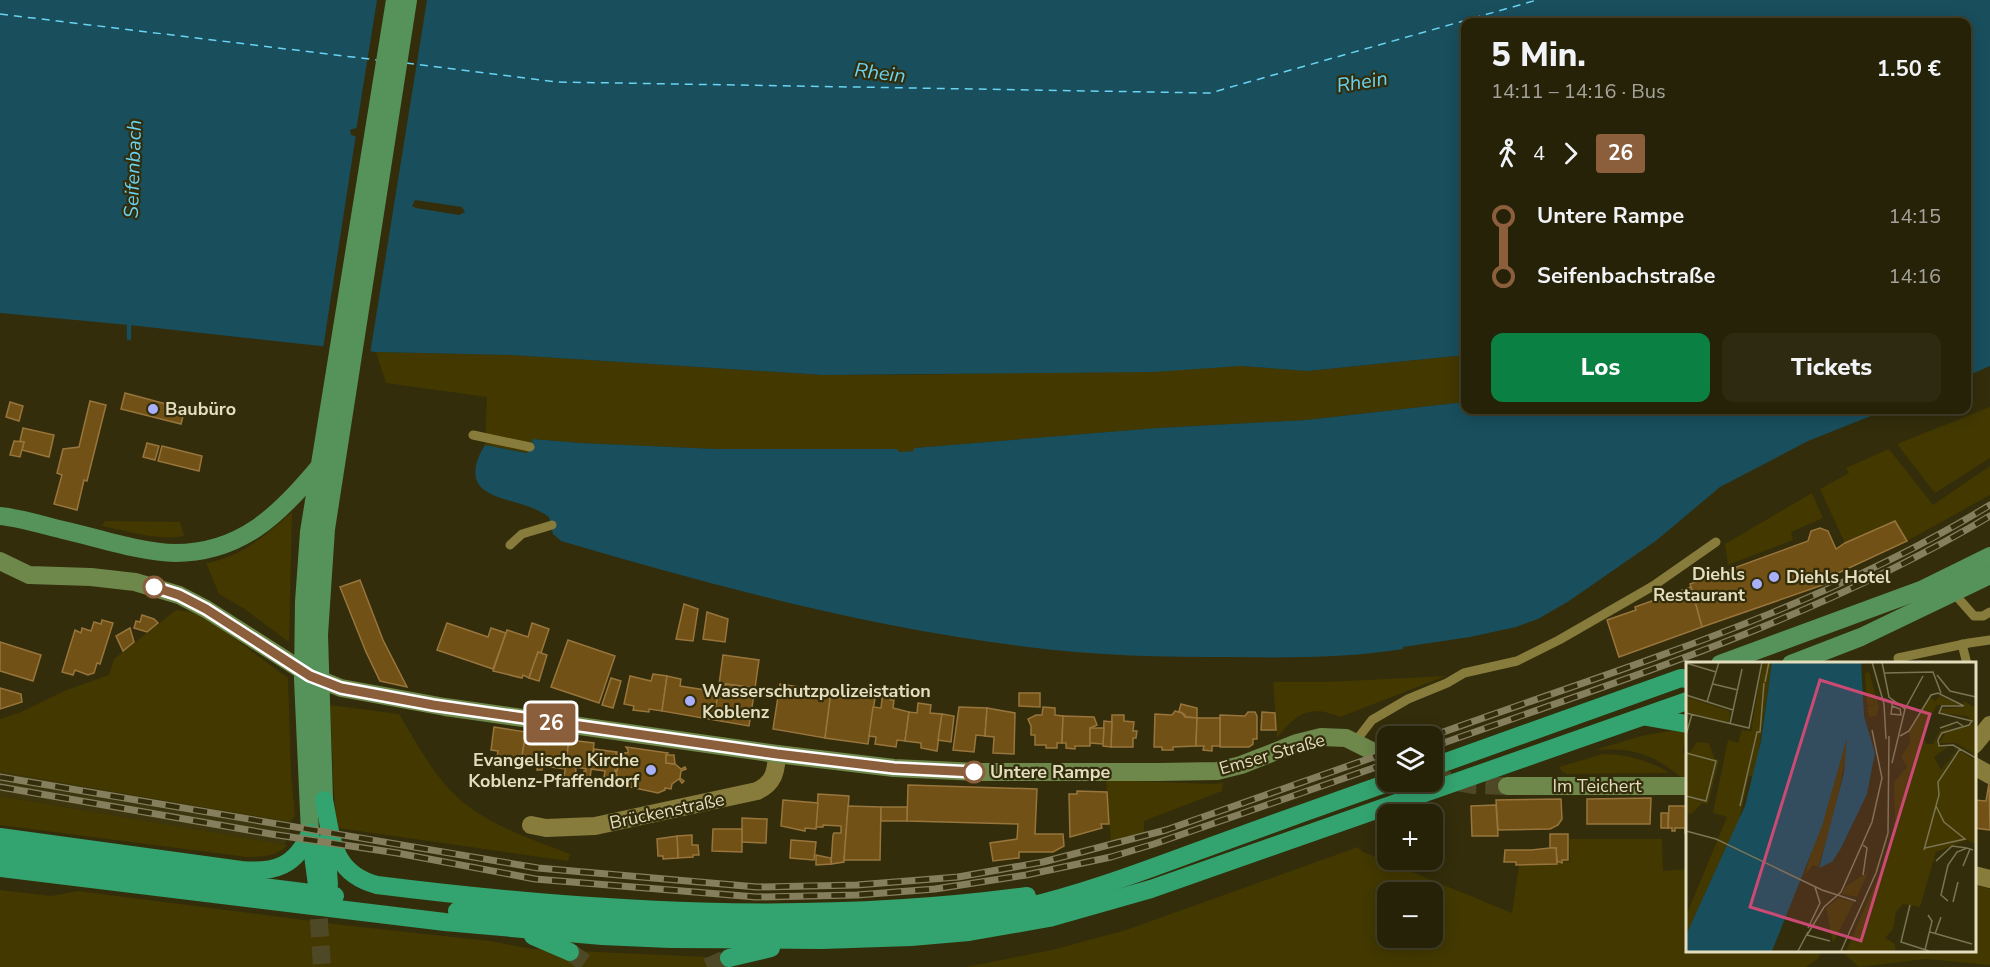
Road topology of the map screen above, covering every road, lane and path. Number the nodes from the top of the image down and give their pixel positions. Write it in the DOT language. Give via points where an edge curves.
graph roads {
  1 [pos="395,0"];
  2 [pos="408,0"];
  3 [pos="336,414"];
  4 [pos="473,435"];
  5 [pos="530,447"];
  6 [pos="320,465"];
  7 [pos="0,516"];
  8 [pos="552,525"];
  9 [pos="1716,542"];
  10 [pos="510,545"];
  11 [pos="1990,556"];
  12 [pos="0,561"];
  13 [pos="1990,575"];
  14 [pos="1950,589"];
  15 [pos="1990,612"];
  16 [pos="1990,640"];
  17 [pos="1962,644"];
  18 [pos="1728,661"];
  19 [pos="1796,662"];
  20 [pos="1899,662"];
  21 [pos="1966,662"];
  22 [pos="1685,678"];
  23 [pos="1686,701"];
  24 [pos="1645,717"];
  25 [pos="1686,724"];
  26 [pos="1990,725"];
  27 [pos="1975,744"];
  28 [pos="1363,746"];
  29 [pos="777,754"];
  30 [pos="1443,764"];
  31 [pos="1975,767"];
  32 [pos="1990,775"];
  33 [pos="1507,786"];
  34 [pos="1686,786"];
  35 [pos="1377,787"];
  36 [pos="324,800"];
  37 [pos="531,825"];
  38 [pos="0,837"];
  39 [pos="318,848"];
  40 [pos="0,854"];
  41 [pos="0,868"];
  42 [pos="1975,874"];
  43 [pos="1990,879"];
  44 [pos="323,885"];
  45 [pos="1097,886"];
  46 [pos="517,930"];
  47 [pos="822,940"];
  48 [pos="570,952"];
  49 [pos="729,958"];
  1 -- 3 [label="main road"];
  2 -- 3 [label="main road"];
  3 -- 6 [label="main road"];
  3 -- 36 [label="main road" via="319,635"];
  4 -- 5 [label="lane"];
  6 -- 7 [label="main road" via="293,498 268,520 246,535 204,549 175,553 144,549"];
  6 -- 39 [label="main road" via="306,567 303,679"];
  8 -- 10 [label="lane" via="522,534"];
  9 -- 28 [label="lane, Emser Straße" via="1645,591 1559,640 1517,661 1464,673 1408,699 1372,720"];
  11 -- 18 [label="main road" via="1921,590"];
  12 -- 29 [label="street, Emser Straße" via="29,575 135,582 179,595 310,676 341,688"];
  13 -- 19 [label="main road" via="1861,637"];
  14 -- 15 [label="lane" via="1974,616"];
  16 -- 17 [label="lane"];
  17 -- 20 [label="lane" via="1898,658"];
  17 -- 21 [label="lane"];
  22 -- 30 [label="highway"];
  23 -- 24 [label="highway"];
  24 -- 25 [label="highway"];
  24 -- 47 [label="highway" via="1151,890 1066,914 969,932"];
  26 -- 27 [label="street"];
  28 -- 29 [label="street, Emser Straße" via="1337,737 1321,737 1217,771 965,771 894,768"];
  29 -- 37 [label="street, Brückenstraße" via="773,778 768,786 757,791 595,826"];
  31 -- 32 [label="street"];
  33 -- 34 [label="street, Im Teichert"];
  35 -- 45 [label="highway"];
  36 -- 39 [label="highway"];
  38 -- 39 [label="highway" via="252,871 283,865"];
  39 -- 44 [label="highway"];
  39 -- 45 [label="highway" via="355,877 377,885 538,903 638,909 760,913 878,910 978,903"];
  40 -- 45 [label="highway" via="460,912 583,922 725,927 943,921 1022,908"];
  41 -- 46 [label="highway"];
  42 -- 43 [label="street"];
  46 -- 47 [label="highway" via="670,939"];
  46 -- 48 [label="highway"];
  47 -- 49 [label="highway"];
}
